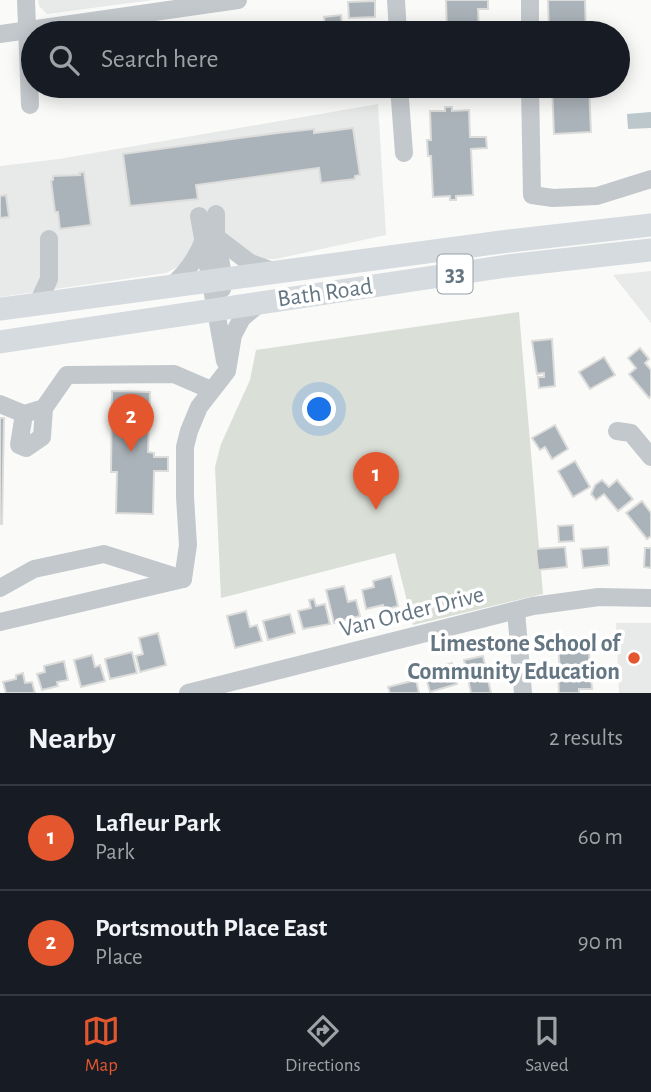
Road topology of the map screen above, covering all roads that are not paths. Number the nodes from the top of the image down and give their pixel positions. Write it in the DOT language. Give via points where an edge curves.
graph roads {
  1 [pos="26,0"];
  2 [pos="238,0"];
  3 [pos="396,0"];
  4 [pos="530,0"];
  5 [pos="27,21"];
  6 [pos="90,21"];
  7 [pos="397,21"];
  8 [pos="530,21"];
  9 [pos="21,31"];
  10 [pos="0,34"];
  11 [pos="30,98"];
  12 [pos="400,98"];
  13 [pos="530,98"];
  14 [pos="30,105"];
  15 [pos="404,153"];
  16 [pos="651,179"];
  17 [pos="208,215"];
  18 [pos="651,225"];
  19 [pos="210,238"];
  20 [pos="48,239"];
  21 [pos="651,250"];
  22 [pos="278,273"];
  23 [pos="218,281"];
  24 [pos="169,288"];
  25 [pos="38,303"];
  26 [pos="260,303"];
  27 [pos="0,309"];
  28 [pos="216,309"];
  29 [pos="0,342"];
  30 [pos="227,371"];
  31 [pos="211,390"];
  32 [pos="0,404"];
  33 [pos="44,408"];
  34 [pos="24,414"];
  35 [pos="617,431"];
  36 [pos="651,457"];
  37 [pos="183,579"];
  38 [pos="0,588"];
  39 [pos="651,598"];
  40 [pos="516,611"];
  41 [pos="0,622"];
  42 [pos="188,693"];
  43 [pos="523,693"];
  1 -- 5 [label="street"];
  2 -- 6 [label="street"];
  3 -- 7 [label="street"];
  4 -- 8 [label="street"];
  9 -- 10 [label="street"];
  11 -- 14 [label="street"];
  12 -- 15 [label="street"];
  13 -- 16 [label="street" via="532,195 597,196"];
  17 -- 19 [label="street"];
  18 -- 22 [label="main road, Bath Road / 33"];
  19 -- 22 [label="street" via="250,263"];
  19 -- 23 [label="street"];
  19 -- 24 [label="street"];
  20 -- 25 [label="street" via="49,279"];
  21 -- 26 [label="main road, Bath Road / 33"];
  22 -- 23 [label="main road, Bath Road / 33"];
  23 -- 24 [label="main road, Bath Road / 33"];
  23 -- 28 [label="street"];
  24 -- 25 [label="main road, Bath Road / 33"];
  25 -- 27 [label="main road, Bath Road / 33"];
  26 -- 28 [label="main road, Bath Road / 33"];
  26 -- 30 [label="street" via="242,318 233,335"];
  28 -- 29 [label="main road, Bath Road / 33"];
  28 -- 30 [label="street"];
  30 -- 31 [label="street"];
  31 -- 33 [label="street" via="174,374 67,375"];
  31 -- 37 [label="street" via="199,407 185,447 188,545"];
  32 -- 34 [label="street"];
  33 -- 34 [label="street"];
  33 -- 34 [label="street" via="42,437 26,448 19,446"];
  35 -- 36 [label="street" via="631,433"];
  37 -- 38 [label="street" via="104,554 34,569"];
  37 -- 41 [label="street"];
  39 -- 40 [label="street, Van Order Drive" via="599,597"];
  40 -- 42 [label="street, Van Order Drive"];
  40 -- 43 [label="street"];
}
